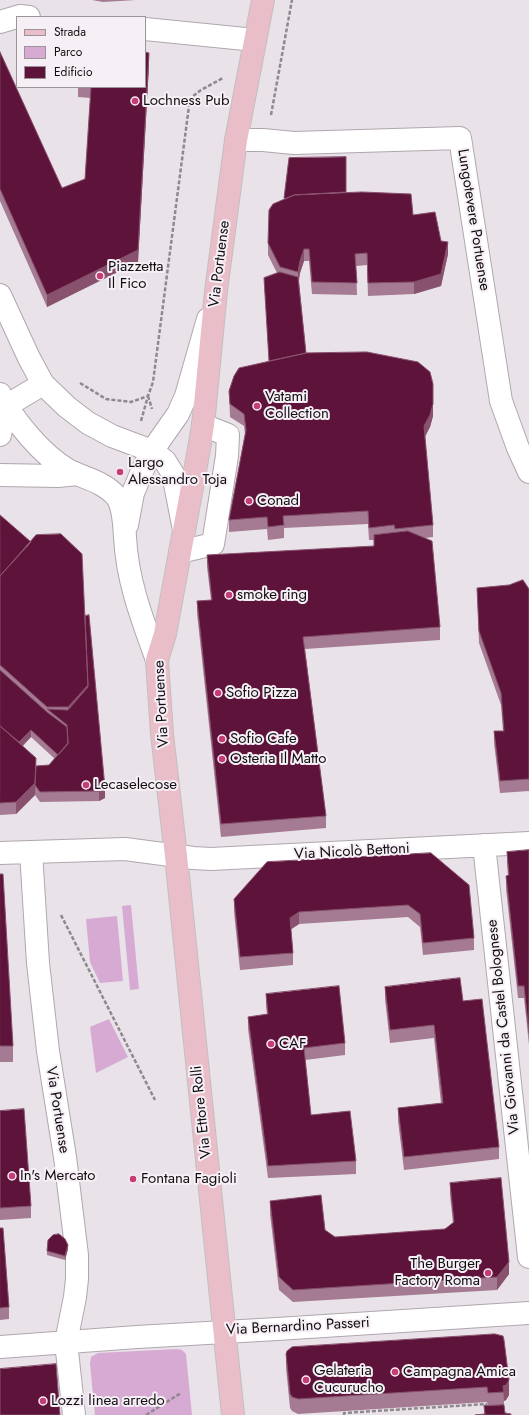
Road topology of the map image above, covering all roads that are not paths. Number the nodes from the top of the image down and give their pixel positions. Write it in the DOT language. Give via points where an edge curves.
graph roads {
  1 [pos="263,0"];
  2 [pos="146,29"];
  3 [pos="255,40"];
  4 [pos="236,140"];
  5 [pos="216,291"];
  6 [pos="0,295"];
  7 [pos="43,384"];
  8 [pos="3,400"];
  9 [pos="203,425"];
  10 [pos="0,435"];
  11 [pos="152,451"];
  12 [pos="529,472"];
  13 [pos="77,474"];
  14 [pos="0,475"];
  15 [pos="184,530"];
  16 [pos="125,533"];
  17 [pos="180,552"];
  18 [pos="156,660"];
  19 [pos="529,842"];
  20 [pos="484,845"];
  21 [pos="31,852"];
  22 [pos="0,853"];
  23 [pos="176,856"];
  24 [pos="529,1256"];
  25 [pos="529,1313"];
  26 [pos="225,1332"];
  27 [pos="66,1342"];
  28 [pos="0,1347"];
  29 [pos="74,1415"];
  30 [pos="233,1415"];
  1 -- 3 [label="main road, Via Portuense"];
  2 -- 3 [label="street"];
  3 -- 4 [label="main road, Via Portuense"];
  4 -- 5 [label="main road, Via Portuense"];
  4 -- 12 [label="street, Lungotevere Portuense" via="294,143 460,138 501,401"];
  5 -- 9 [label="main road, Via Portuense"];
  5 -- 11 [label="street" via="186,396 178,414"];
  6 -- 7 [label="street"];
  7 -- 8 [label="street"];
  7 -- 11 [label="street" via="88,423 112,436"];
  8 -- 10 [label="street"];
  8 -- 13 [label="street" via="43,451"];
  9 -- 15 [label="main road, Via Portuense"];
  9 -- 17 [label="street" via="228,435 213,544"];
  11 -- 15 [label="street, Via Portuense" via="165,461 173,474"];
  11 -- 16 [label="street" via="134,493"];
  13 -- 14 [label="street"];
  13 -- 16 [label="street" via="107,488 115,495 121,507"];
  15 -- 17 [label="main road, Via Portuense"];
  16 -- 18 [label="street" via="132,585"];
  17 -- 18 [label="main road, Via Portuense" via="165,634"];
  18 -- 23 [label="main road, Via Portuense"];
  19 -- 20 [label="street, Via Nicolò Bettoni"];
  20 -- 23 [label="street, Via Nicolò Bettoni" via="223,859"];
  20 -- 24 [label="street, Via Giovanni da Castel Bolognese"];
  21 -- 22 [label="street, Via Nicolò Bettoni"];
  21 -- 23 [label="street, Via Nicolò Bettoni" via="125,849"];
  21 -- 27 [label="street, Via Portuense" via="38,963 76,1255 76,1297"];
  23 -- 26 [label="main road, Via Ettore Rolli"];
  25 -- 26 [label="street, Via Bernardino Passeri"];
  26 -- 27 [label="street, Via Bernardino Passeri"];
  26 -- 30 [label="main road, Via Ettore Rolli"];
  27 -- 28 [label="street, Via Bernardino Passeri"];
  27 -- 29 [label="street, Via Portuense"];
}
